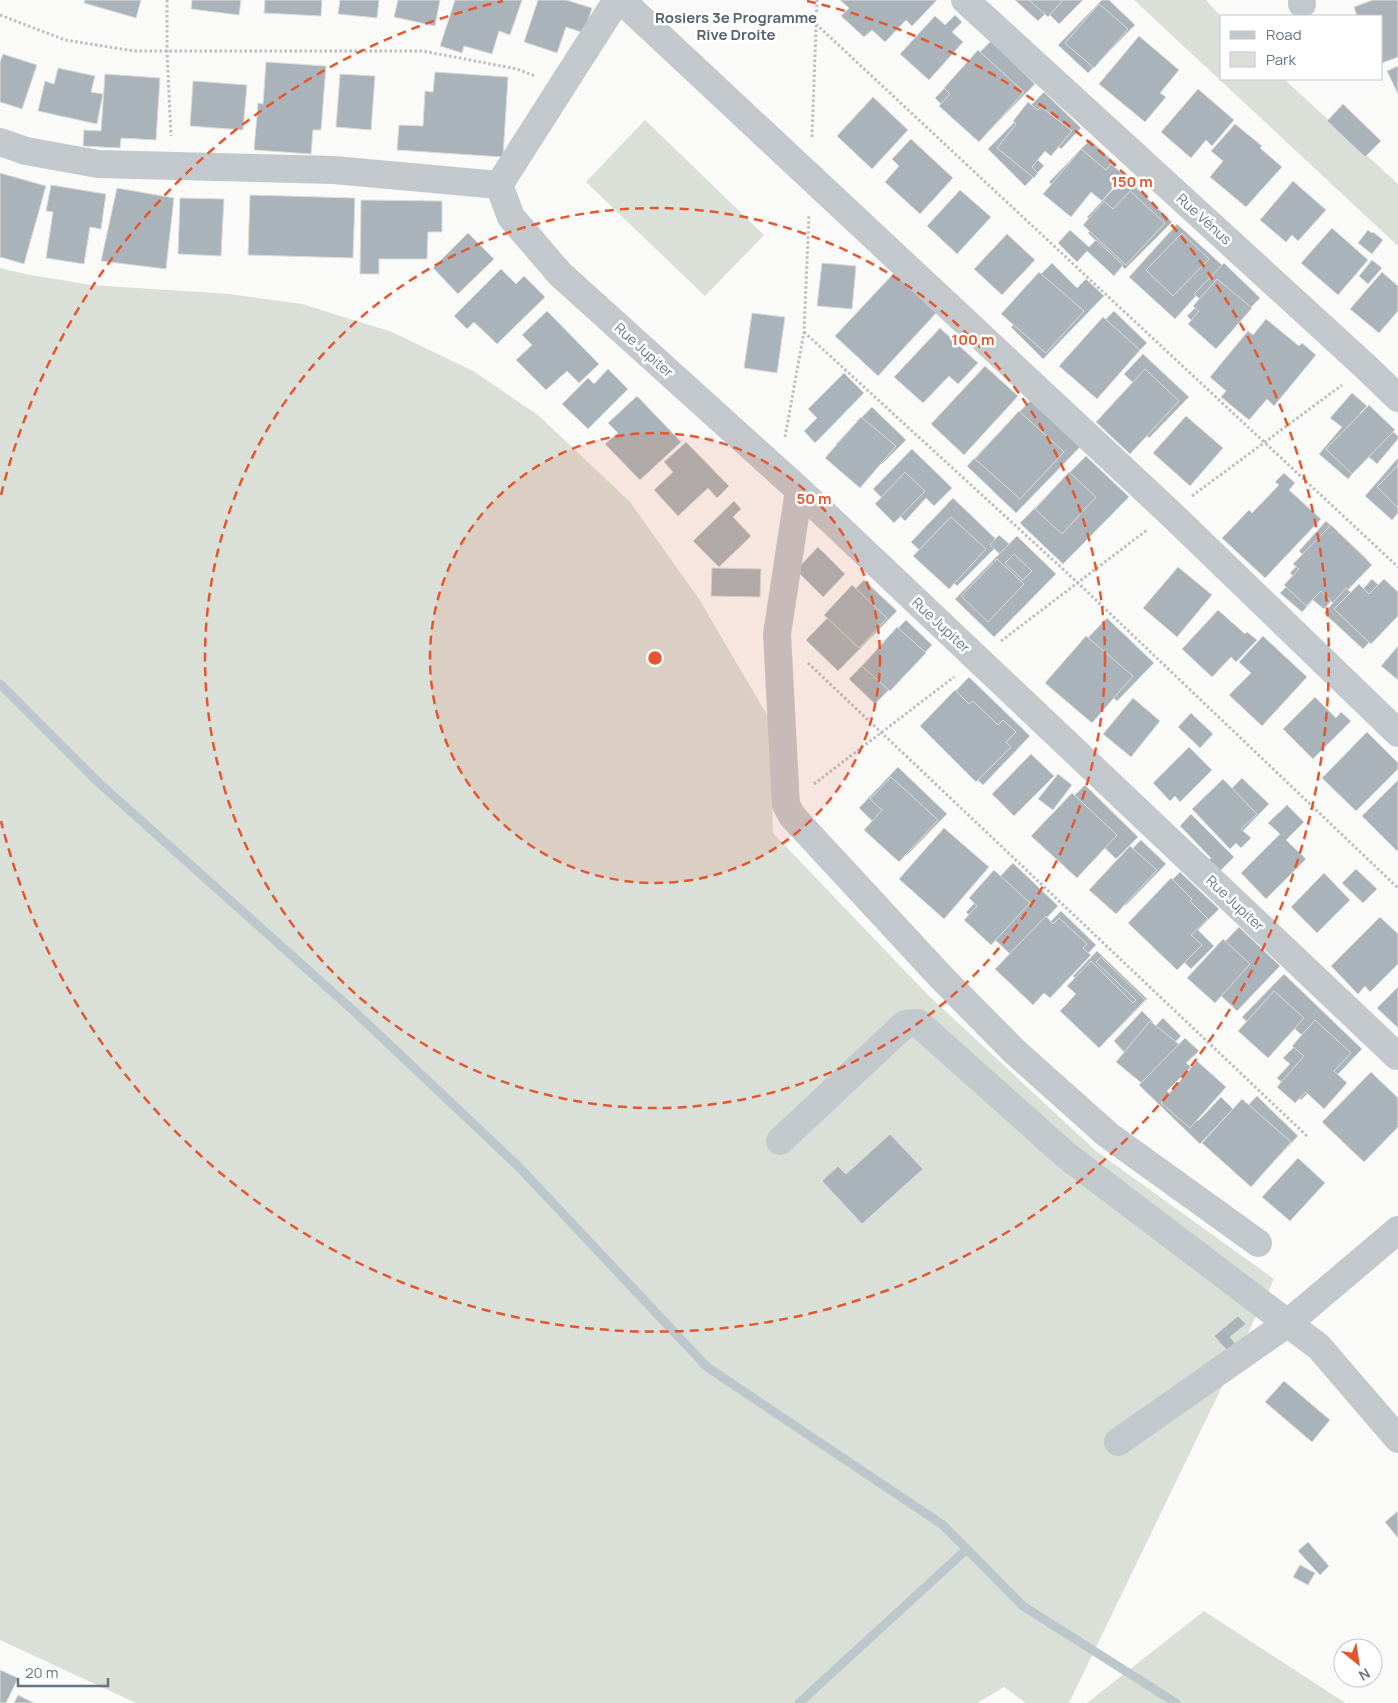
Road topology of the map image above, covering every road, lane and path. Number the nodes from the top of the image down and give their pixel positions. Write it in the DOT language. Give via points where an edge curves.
graph roads {
  1 [pos="167,0"];
  2 [pos="619,0"];
  3 [pos="817,0"];
  4 [pos="965,0"];
  5 [pos="0,15"];
  6 [pos="816,24"];
  7 [pos="167,51"];
  8 [pos="561,86"];
  9 [pos="0,142"];
  10 [pos="173,167"];
  11 [pos="810,178"];
  12 [pos="499,185"];
  13 [pos="804,332"];
  14 [pos="1366,367"];
  15 [pos="1398,398"];
  16 [pos="1265,442"];
  17 [pos="778,472"];
  18 [pos="799,490"];
  19 [pos="1170,513"];
  20 [pos="1398,567"];
  21 [pos="1077,582"];
  22 [pos="777,634"];
  23 [pos="977,659"];
  24 [pos="881,733"];
  25 [pos="1398,733"];
  26 [pos="786,805"];
  27 [pos="1398,888"];
  28 [pos="1397,1056"];
  29 [pos="1308,1137"];
  30 [pos="780,1141"];
  31 [pos="1398,1230"];
  32 [pos="1258,1243"];
  33 [pos="1288,1323"];
  34 [pos="1398,1439"];
  35 [pos="1118,1442"];
  1 -- 7 [label="path"];
  2 -- 8 [label="street"];
  2 -- 11 [label="street"];
  3 -- 6 [label="path"];
  4 -- 14 [label="street, Rue Vénus"];
  5 -- 7 [label="path" via="65,40 134,51"];
  6 -- 11 [label="path"];
  6 -- 16 [label="path"];
  7 -- 8 [label="path" via="423,51 516,69"];
  7 -- 10 [label="path"];
  8 -- 12 [label="street"];
  9 -- 10 [label="street" via="26,151 98,164"];
  10 -- 12 [label="street" via="334,170"];
  11 -- 13 [label="path"];
  11 -- 19 [label="street"];
  12 -- 17 [label="street, Rue Jupiter" via="511,217 560,274"];
  13 -- 17 [label="path"];
  13 -- 21 [label="path"];
  14 -- 15 [label="street, Rue Vénus"];
  14 -- 16 [label="path"];
  16 -- 19 [label="path"];
  16 -- 20 [label="path"];
  17 -- 18 [label="street, Rue Jupiter"];
  18 -- 22 [label="street"];
  18 -- 23 [label="street, Rue Jupiter"];
  19 -- 21 [label="path"];
  19 -- 25 [label="street"];
  21 -- 23 [label="path"];
  21 -- 27 [label="path"];
  22 -- 24 [label="path"];
  22 -- 26 [label="street"];
  23 -- 24 [label="path"];
  23 -- 28 [label="street, Rue Jupiter"];
  24 -- 26 [label="path"];
  24 -- 29 [label="path"];
  26 -- 32 [label="street" via="792,816 1014,1052 1108,1135"];
  30 -- 33 [label="street" via="905,1024 918,1023 1067,1156"];
  31 -- 33 [label="street"];
  33 -- 34 [label="street" via="1318,1347"];
  33 -- 35 [label="street"];
}
